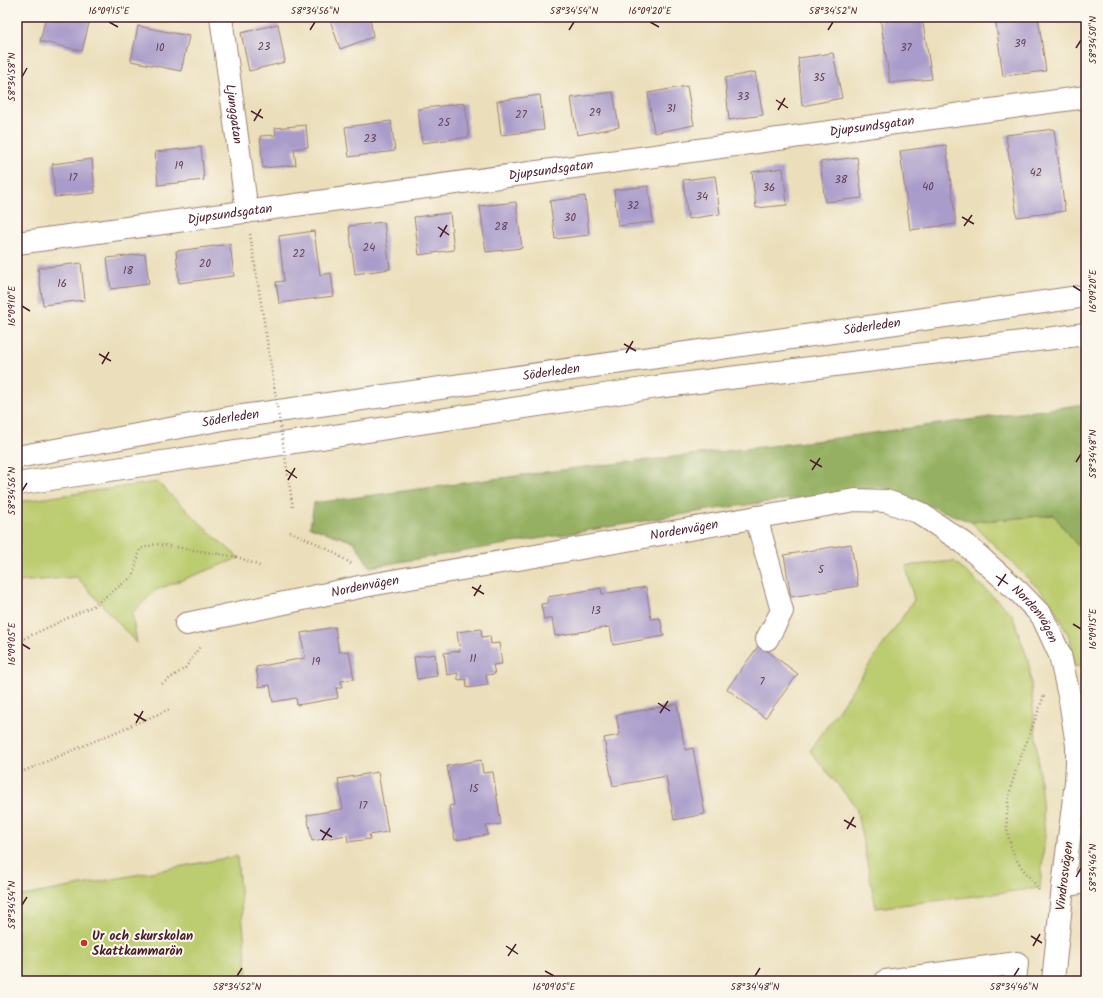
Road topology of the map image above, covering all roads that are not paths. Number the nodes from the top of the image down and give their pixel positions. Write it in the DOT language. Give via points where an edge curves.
graph roads {
  1 [pos="221,17"];
  2 [pos="1086,97"];
  3 [pos="247,212"];
  4 [pos="17,243"];
  5 [pos="1086,296"];
  6 [pos="1086,334"];
  7 [pos="17,457"];
  8 [pos="17,484"];
  9 [pos="756,517"];
  10 [pos="186,624"];
  11 [pos="767,640"];
  12 [pos="1078,697"];
  13 [pos="1086,882"];
  14 [pos="1063,886"];
  15 [pos="886,981"];
  16 [pos="1015,981"];
  17 [pos="1053,981"];
  1 -- 3 [label="main road, Ljunggatan"];
  2 -- 3 [label="main road, Djupsundsgatan"];
  3 -- 4 [label="main road, Djupsundsgatan"];
  5 -- 7 [label="main road, Söderleden" via="229,418"];
  6 -- 8 [label="main road" via="657,387"];
  9 -- 10 [label="main road, Nordenvägen" via="364,586"];
  9 -- 11 [label="main road" via="782,611"];
  9 -- 12 [label="main road, Nordenvägen" via="855,500 886,501 918,512 964,543 1042,616 1060,655 1065,676"];
  12 -- 14 [label="main road, Vindrosvägen" via="1076,782"];
  13 -- 14 [label="main road"];
  14 -- 17 [label="main road, Vindrosvägen"];
  15 -- 16 [label="main road" via="1017,962"];
}
